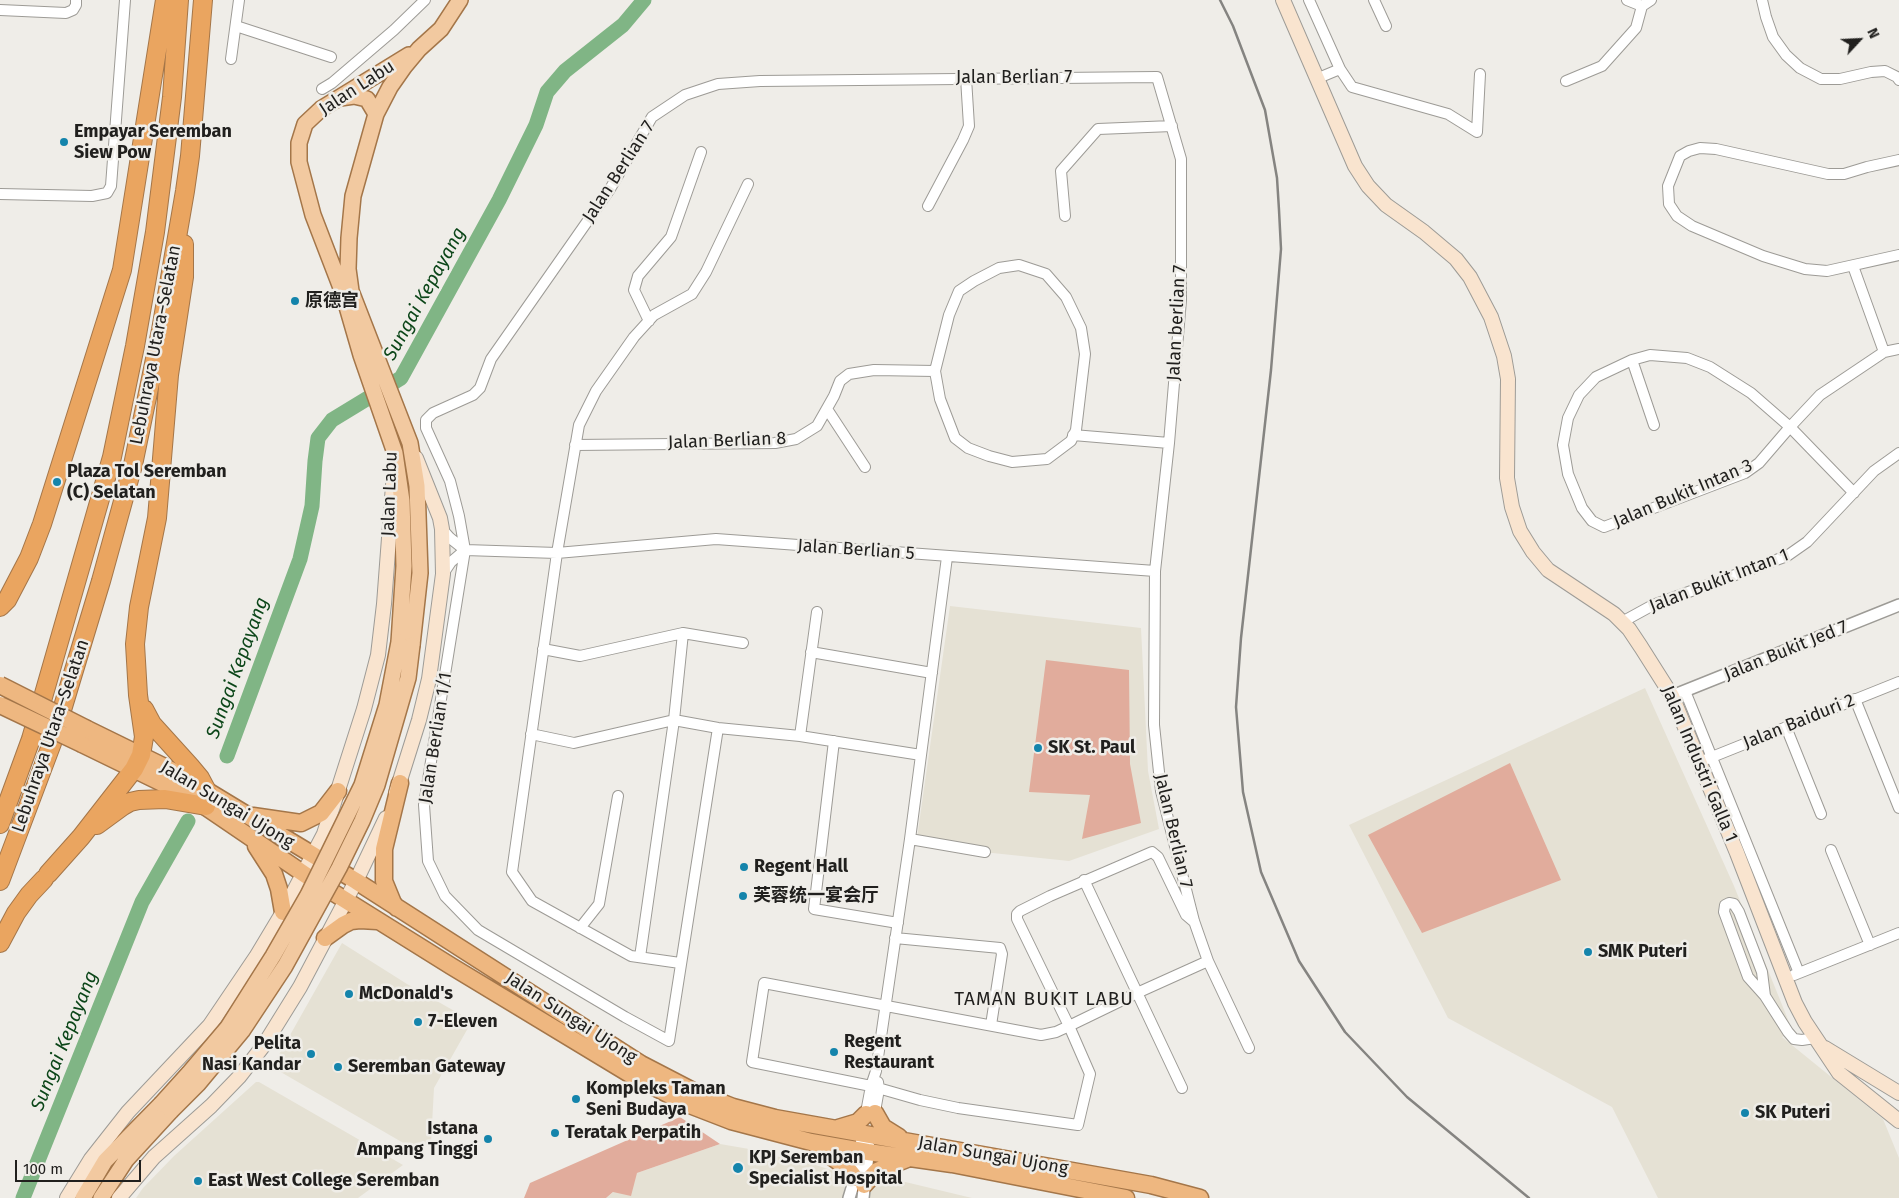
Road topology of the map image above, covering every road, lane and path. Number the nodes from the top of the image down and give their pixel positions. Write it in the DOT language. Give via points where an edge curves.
graph roads {
  1 [pos="76,0"];
  2 [pos="125,0"];
  3 [pos="165,0"];
  4 [pos="179,0"];
  5 [pos="203,0"];
  6 [pos="239,0"];
  7 [pos="424,0"];
  8 [pos="1283,0"];
  9 [pos="1309,0"];
  10 [pos="1374,0"];
  11 [pos="1627,0"];
  12 [pos="1651,0"];
  13 [pos="1762,0"];
  14 [pos="457,1"];
  15 [pos="1642,6"];
  16 [pos="0,10"];
  17 [pos="236,26"];
  18 [pos="1386,26"];
  19 [pos="419,49"];
  20 [pos="331,57"];
  21 [pos="231,59"];
  22 [pos="1340,69"];
  23 [pos="1480,74"];
  24 [pos="1157,77"];
  25 [pos="966,78"];
  26 [pos="1316,78"];
  27 [pos="1899,80"];
  28 [pos="1566,81"];
  29 [pos="322,89"];
  30 [pos="338,98"];
  31 [pos="376,114"];
  32 [pos="1172,126"];
  33 [pos="701,152"];
  34 [pos="1899,160"];
  35 [pos="748,184"];
  36 [pos="185,191"];
  37 [pos="0,194"];
  38 [pos="928,206"];
  39 [pos="1065,216"];
  40 [pos="1899,255"];
  41 [pos="1853,266"];
  42 [pos="650,321"];
  43 [pos="1899,349"];
  44 [pos="1884,352"];
  45 [pos="368,355"];
  46 [pos="1632,360"];
  47 [pos="935,371"];
  48 [pos="827,409"];
  49 [pos="1654,425"];
  50 [pos="1790,427"];
  51 [pos="1073,435"];
  52 [pos="407,436"];
  53 [pos="1169,443"];
  54 [pos="575,444"];
  55 [pos="395,453"];
  56 [pos="1899,453"];
  57 [pos="865,467"];
  58 [pos="1854,493"];
  59 [pos="442,529"];
  60 [pos="465,550"];
  61 [pos="557,553"];
  62 [pos="947,557"];
  63 [pos="1155,571"];
  64 [pos="443,574"];
  65 [pos="0,607"];
  66 [pos="1898,607"];
  67 [pos="817,612"];
  68 [pos="1622,622"];
  69 [pos="683,633"];
  70 [pos="405,643"];
  71 [pos="744,643"];
  72 [pos="543,649"];
  73 [pos="811,652"];
  74 [pos="932,673"];
  75 [pos="1899,682"];
  76 [pos="0,686"];
  77 [pos="1679,694"];
  78 [pos="138,695"];
  79 [pos="1855,699"];
  80 [pos="0,704"];
  81 [pos="674,720"];
  82 [pos="718,728"];
  83 [pos="1786,728"];
  84 [pos="531,734"];
  85 [pos="84,736"];
  86 [pos="800,736"];
  87 [pos="31,739"];
  88 [pos="834,741"];
  89 [pos="921,755"];
  90 [pos="1706,760"];
  91 [pos="137,762"];
  92 [pos="400,783"];
  93 [pos="338,791"];
  94 [pos="201,795"];
  95 [pos="0,796"];
  96 [pos="618,796"];
  97 [pos="1899,808"];
  98 [pos="332,810"];
  99 [pos="1821,814"];
  100 [pos="236,815"];
  101 [pos="0,824"];
  102 [pos="380,832"];
  103 [pos="249,836"];
  104 [pos="81,837"];
  105 [pos="910,839"];
  106 [pos="1831,850"];
  107 [pos="984,852"];
  108 [pos="313,856"];
  109 [pos="303,873"];
  110 [pos="1084,880"];
  111 [pos="0,881"];
  112 [pos="356,881"];
  113 [pos="346,900"];
  114 [pos="399,910"];
  115 [pos="283,912"];
  116 [pos="380,921"];
  117 [pos="1194,921"];
  118 [pos="898,922"];
  119 [pos="580,928"];
  120 [pos="1899,933"];
  121 [pos="325,938"];
  122 [pos="895,938"];
  123 [pos="0,943"];
  124 [pos="1870,945"];
  125 [pos="640,957"];
  126 [pos="1208,961"];
  127 [pos="680,963"];
  128 [pos="1799,973"];
  129 [pos="1784,979"];
  130 [pos="1137,994"];
  131 [pos="1765,996"];
  132 [pos="886,1005"];
  133 [pos="991,1025"];
  134 [pos="1069,1026"];
  135 [pos="1818,1041"];
  136 [pos="1249,1048"];
  137 [pos="875,1088"];
  138 [pos="1182,1088"];
  139 [pos="1899,1094"];
  140 [pos="166,1107"];
  141 [pos="870,1114"];
  142 [pos="1899,1121"];
  143 [pos="836,1129"];
  144 [pos="867,1134"];
  145 [pos="904,1140"];
  146 [pos="811,1142"];
  147 [pos="864,1152"];
  148 [pos="909,1158"];
  149 [pos="861,1187"];
  150 [pos="67,1198"];
  151 [pos="84,1198"];
  152 [pos="101,1198"];
  153 [pos="120,1198"];
  154 [pos="849,1198"];
  155 [pos="1126,1198"];
  156 [pos="1200,1198"];
  1 -- 16 [label="street" via="73,10 66,13"];
  2 -- 37 [label="street" via="111,186 107,193 92,196"];
  3 -- 65 [label="highway" via="122,270 42,524 29,558"];
  4 -- 87 [label="highway, Lebuhraya Utara–Selatan" via="172,97 136,346 112,457"];
  5 -- 36 [label="highway, Lebuhraya Utara–Selatan"];
  6 -- 17 [label="street"];
  7 -- 29 [label="street" via="394,30"];
  8 -- 26 [label="main road, Jalan Industri Galla 1"];
  9 -- 22 [label="street"];
  10 -- 18 [label="street"];
  11 -- 15 [label="street"];
  12 -- 15 [label="street"];
  13 -- 27 [label="street" via="1773,36 1800,68 1821,79 1840,80 1885,71"];
  14 -- 19 [label="main road, Jalan Labu" via="441,29"];
  15 -- 28 [label="street" via="1636,28 1602,66"];
  17 -- 20 [label="street"];
  17 -- 21 [label="street"];
  19 -- 30 [label="main road, Jalan Labu"];
  19 -- 31 [label="main road, Jalan Labu" via="390,86"];
  22 -- 23 [label="street" via="1352,87 1448,114 1477,132"];
  22 -- 26 [label="street"];
  24 -- 25 [label="street, Jalan Berlian 7"];
  24 -- 32 [label="street, Jalan berlian 7"];
  25 -- 38 [label="street" via="969,126"];
  25 -- 60 [label="street, Jalan Berlian 7" via="718,84 684,96 652,117 610,189 491,359 480,388 426,420 426,428 450,481"];
  26 -- 68 [label="main road, Jalan Industri Galla 1" via="1341,137 1368,186 1386,205 1456,259 1470,277 1491,317 1508,379 1507,478 1520,531 1548,570"];
  30 -- 31 [label="main road" via="354,96 367,99"];
  30 -- 45 [label="main road, Jalan Labu" via="305,124 299,143 299,162 313,215"];
  31 -- 45 [label="main road, Jalan Labu" via="353,196 348,269"];
  32 -- 39 [label="street" via="1098,129 1061,171"];
  32 -- 53 [label="street, Jalan berlian 7" via="1181,159 1181,300"];
  33 -- 42 [label="street" via="670,237 638,276 634,290"];
  34 -- 41 [label="street" via="1844,174 1828,174 1700,148 1680,156 1674,168 1668,186 1669,204 1677,216 1692,226 1763,256 1805,269 1827,272"];
  35 -- 42 [label="street" via="692,294"];
  36 -- 78 [label="highway" via="184,277 169,375 157,518 135,644"];
  36 -- 111 [label="highway, Lebuhraya Utara–Selatan" via="147,399 116,530 52,743"];
  40 -- 41 [label="street"];
  41 -- 44 [label="street"];
  42 -- 54 [label="street" via="634,337 596,391 579,425"];
  43 -- 44 [label="street, Jalan Bukit Intan 3"];
  44 -- 50 [label="street, Jalan Bukit Intan 3" via="1820,395"];
  45 -- 52 [label="main road, Jalan Labu"];
  45 -- 55 [label="main road, Jalan Labu"];
  46 -- 49 [label="street"];
  46 -- 50 [label="street" via="1650,355 1687,358 1710,367 1751,393"];
  46 -- 50 [label="street, Jalan Bukit Intan 3" via="1596,377 1579,395 1568,418 1563,445 1568,474 1582,508 1592,521 1604,527 1745,473 1759,463"];
  47 -- 48 [label="street, Jalan Berlian 8" via="874,370 849,374 840,382"];
  47 -- 51 [label="street" via="948,423 955,438 968,448 1012,462 1031,462 1047,459"];
  47 -- 51 [label="street" via="948,315 959,291 999,268 1019,265 1046,274 1066,297 1081,328 1085,354"];
  48 -- 54 [label="street, Jalan Berlian 8" via="817,426 796,439 775,443"];
  48 -- 57 [label="street"];
  50 -- 58 [label="street"];
  51 -- 53 [label="street"];
  52 -- 59 [label="main road, Jalan Labu" via="437,508"];
  52 -- 70 [label="main road" via="417,486 420,573"];
  53 -- 63 [label="street, Jalan berlian 7"];
  54 -- 61 [label="street"];
  55 -- 70 [label="main road" via="402,501"];
  55 -- 93 [label="main road, Jalan Labu" via="378,655"];
  56 -- 58 [label="street, Jalan Bukit Intan 1" via="1874,471"];
  58 -- 68 [label="street, Jalan Bukit Intan 1" via="1808,542 1787,556 1653,605"];
  59 -- 60 [label="street"];
  59 -- 64 [label="main road, Jalan Labu"];
  60 -- 61 [label="street, Jalan Berlian 5"];
  60 -- 64 [label="street"];
  60 -- 127 [label="street, Jalan Berlian 1/1" via="424,805 428,861 445,896 478,930 624,1018 669,1041"];
  61 -- 62 [label="street, Jalan Berlian 5" via="716,539"];
  61 -- 72 [label="street"];
  62 -- 63 [label="street, Jalan Berlian 5"];
  62 -- 74 [label="street"];
  63 -- 117 [label="street, Jalan Berlian 7" via="1154,725 1161,791"];
  64 -- 92 [label="main road, Jalan Labu" via="429,679"];
  66 -- 77 [label="street, Jalan Bukit Jed 7"];
  67 -- 73 [label="street"];
  68 -- 77 [label="main road, Jalan Industri Galla 1"];
  69 -- 71 [label="street"];
  69 -- 72 [label="street" via="580,656"];
  69 -- 81 [label="street"];
  70 -- 140 [label="main road, bridge" via="408,678 377,785 339,868 285,966 242,1031 198,1084"];
  72 -- 84 [label="street"];
  73 -- 74 [label="street"];
  73 -- 86 [label="street"];
  74 -- 89 [label="street"];
  75 -- 79 [label="street, Jalan Baiduri 2"];
  76 -- 85 [label="highway, Jalan Sungai Ujong, bridge"];
  77 -- 90 [label="main road, Jalan Industri Galla 1"];
  78 -- 91 [label="highway" via="144,737"];
  78 -- 94 [label="highway" via="152,724 190,766"];
  79 -- 83 [label="street, Jalan Baiduri 2"];
  79 -- 97 [label="street"];
  80 -- 85 [label="highway, Jalan Sungai Ujong, bridge"];
  81 -- 82 [label="street"];
  81 -- 84 [label="street" via="574,743"];
  81 -- 125 [label="street"];
  82 -- 86 [label="street"];
  82 -- 127 [label="street"];
  83 -- 90 [label="street, Jalan Baiduri 2"];
  83 -- 99 [label="street"];
  84 -- 119 [label="street" via="512,872 532,901"];
  85 -- 91 [label="highway, Jalan Sungai Ujong"];
  86 -- 88 [label="street"];
  87 -- 95 [label="highway"];
  87 -- 101 [label="highway, Lebuhraya Utara–Selatan"];
  88 -- 89 [label="street"];
  88 -- 118 [label="street" via="814,909"];
  89 -- 105 [label="street"];
  90 -- 128 [label="street"];
  90 -- 129 [label="main road, Jalan Industri Galla 1"];
  91 -- 94 [label="highway, Jalan Sungai Ujong"];
  91 -- 104 [label="highway"];
  92 -- 102 [label="main road, Jalan Labu"];
  92 -- 114 [label="highway" via="384,849 384,881"];
  93 -- 98 [label="main road, Jalan Labu"];
  93 -- 100 [label="highway" via="321,813 301,822"];
  94 -- 100 [label="highway, Jalan Sungai Ujong"];
  94 -- 104 [label="highway" via="130,802"];
  96 -- 119 [label="street" via="598,904"];
  98 -- 102 [label="main road" via="335,831 343,840 364,840"];
  98 -- 108 [label="main road, Jalan Labu"];
  100 -- 103 [label="highway, Jalan Sungai Ujong"];
  100 -- 108 [label="highway, Jalan Sungai Ujong"];
  102 -- 112 [label="main road, Jalan Labu"];
  103 -- 109 [label="highway, Jalan Sungai Ujong"];
  103 -- 115 [label="highway" via="274,874"];
  104 -- 123 [label="highway" via="29,895"];
  105 -- 107 [label="street"];
  105 -- 118 [label="street"];
  106 -- 124 [label="street"];
  108 -- 109 [label="main road, Jalan Labu"];
  108 -- 112 [label="highway, Jalan Sungai Ujong"];
  109 -- 113 [label="highway, Jalan Sungai Ujong"];
  109 -- 115 [label="main road, Jalan Labu"];
  110 -- 117 [label="street" via="1152,852 1158,857 1186,915"];
  110 -- 130 [label="street"];
  110 -- 134 [label="street" via="1017,914"];
  112 -- 113 [label="main road, Jalan Labu"];
  112 -- 114 [label="highway, Jalan Sungai Ujong"];
  113 -- 116 [label="highway, Jalan Sungai Ujong"];
  113 -- 121 [label="main road, Jalan Labu"];
  114 -- 143 [label="highway, Jalan Sungai Ujong" via="641,1064 694,1092 775,1118"];
  115 -- 121 [label="main road" via="298,899 314,901 323,917"];
  115 -- 150 [label="main road, Jalan Labu" via="210,1025 128,1112 91,1159"];
  116 -- 121 [label="highway" via="351,921"];
  116 -- 146 [label="highway, Jalan Sungai Ujong" via="633,1076 687,1104 732,1121"];
  117 -- 126 [label="street, Jalan Berlian 7"];
  118 -- 122 [label="street"];
  119 -- 125 [label="street" via="631,956"];
  120 -- 124 [label="street"];
  121 -- 153 [label="main road, Jalan Labu" via="293,999 248,1066 211,1106 154,1157"];
  122 -- 132 [label="street"];
  122 -- 133 [label="street" via="1000,948 1002,954"];
  124 -- 128 [label="street"];
  125 -- 127 [label="street"];
  126 -- 130 [label="street"];
  126 -- 136 [label="street, Jalan Berlian 7"];
  128 -- 129 [label="street"];
  129 -- 135 [label="main road, Jalan Industri Galla 1" via="1794,1003"];
  130 -- 134 [label="street"];
  130 -- 138 [label="street"];
  131 -- 131 [label="street" via="1748,976 1724,912 1729,903 1734,904 1739,912 1762,972"];
  131 -- 135 [label="street" via="1794,1039"];
  132 -- 133 [label="street"];
  132 -- 137 [label="street"];
  132 -- 137 [label="street" via="764,983 752,1062"];
  133 -- 134 [label="street" via="1041,1035"];
  134 -- 137 [label="street" via="1090,1074 1078,1125 958,1108"];
  135 -- 139 [label="main road"];
  135 -- 142 [label="main road, Jalan Industri Galla 1" via="1839,1073"];
  137 -- 141 [label="street"];
  140 -- 151 [label="main road" via="105,1161"];
  140 -- 152 [label="main road"];
  141 -- 143 [label="highway"];
  141 -- 144 [label="street"];
  141 -- 145 [label="highway"];
  143 -- 144 [label="highway, Jalan Sungai Ujong"];
  144 -- 145 [label="highway, Jalan Sungai Ujong"];
  144 -- 147 [label="street"];
  145 -- 156 [label="highway, Jalan Sungai Ujong" via="1151,1185"];
  146 -- 147 [label="highway, Jalan Sungai Ujong"];
  146 -- 149 [label="highway" via="847,1168"];
  147 -- 148 [label="highway, Jalan Sungai Ujong"];
  147 -- 149 [label="street"];
  148 -- 149 [label="highway" via="877,1171"];
  148 -- 155 [label="highway, Jalan Sungai Ujong"];
  149 -- 154 [label="street"];
}
